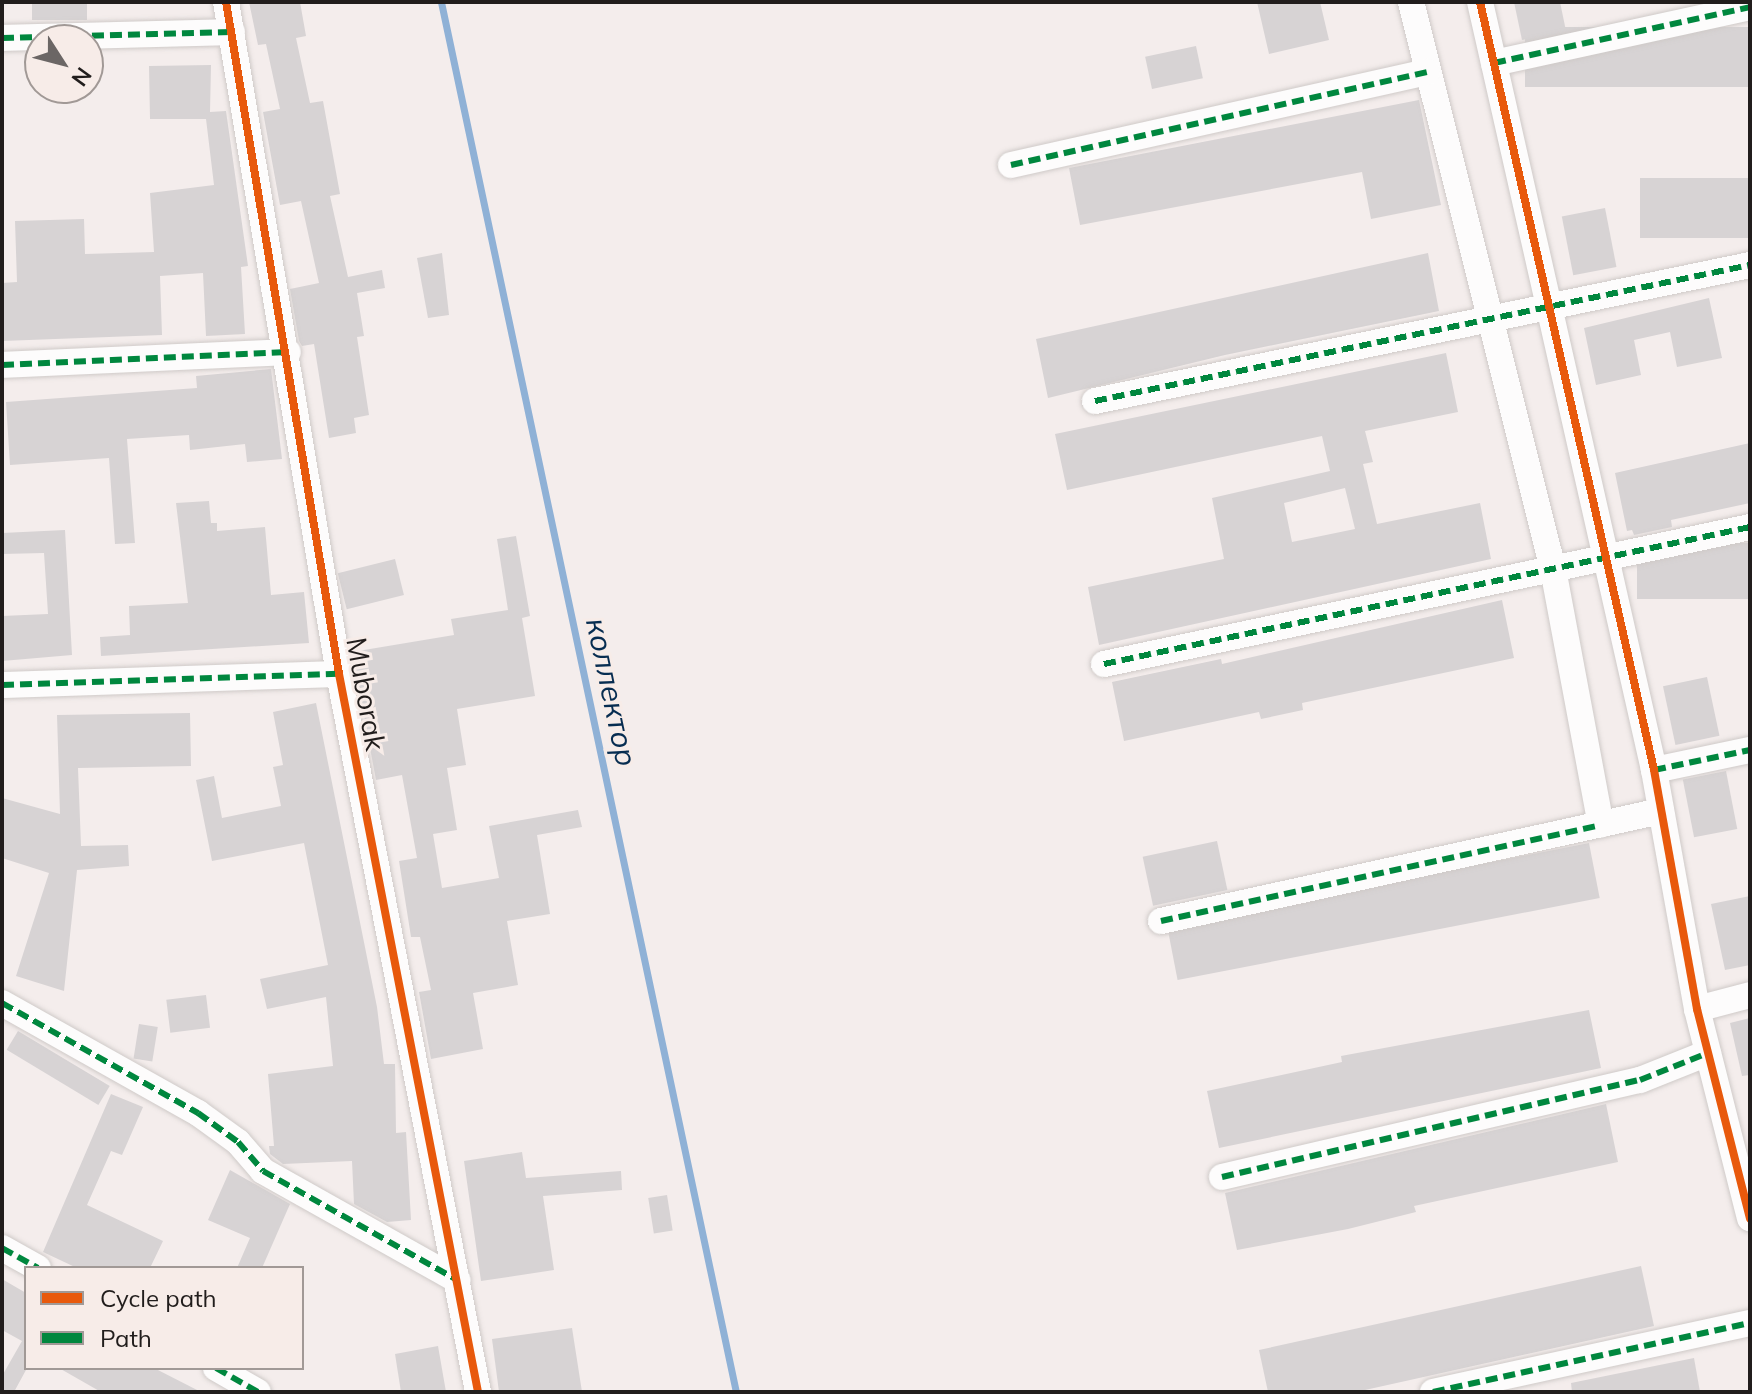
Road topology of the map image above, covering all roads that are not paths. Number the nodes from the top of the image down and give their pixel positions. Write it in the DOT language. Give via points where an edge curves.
graph roads {
  1 [pos="226,2"];
  2 [pos="1411,2"];
  3 [pos="1480,2"];
  4 [pos="1750,7"];
  5 [pos="232,32"];
  6 [pos="2,38"];
  7 [pos="1494,63"];
  8 [pos="1427,72"];
  9 [pos="1011,165"];
  10 [pos="1750,265"];
  11 [pos="1548,308"];
  12 [pos="1490,319"];
  13 [pos="288,352"];
  14 [pos="2,365"];
  15 [pos="1095,401"];
  16 [pos="1750,527"];
  17 [pos="1605,561"];
  18 [pos="1553,569"];
  19 [pos="1104,664"];
  20 [pos="339,674"];
  21 [pos="2,685"];
  22 [pos="1750,750"];
  23 [pos="1654,770"];
  24 [pos="1661,811"];
  25 [pos="1601,825"];
  26 [pos="1161,921"];
  27 [pos="1750,995"];
  28 [pos="2,1003"];
  29 [pos="1697,1009"];
  30 [pos="1708,1053"];
  31 [pos="1222,1177"];
  32 [pos="1750,1218"];
  33 [pos="2,1248"];
  34 [pos="34,1266"];
  35 [pos="457,1280"];
  36 [pos="1750,1323"];
  37 [pos="220,1370"];
  38 [pos="258,1392"];
  39 [pos="478,1392"];
  40 [pos="1433,1392"];
  1 -- 5 [label="street, Muborak"];
  2 -- 8 [label="street"];
  3 -- 7 [label="street"];
  4 -- 7 [label="street"];
  5 -- 6 [label="street"];
  5 -- 13 [label="street, Muborak"];
  7 -- 11 [label="street"];
  8 -- 9 [label="street"];
  8 -- 12 [label="street"];
  10 -- 11 [label="street"];
  11 -- 12 [label="street"];
  11 -- 17 [label="street"];
  12 -- 15 [label="street"];
  12 -- 18 [label="street"];
  13 -- 14 [label="street"];
  13 -- 20 [label="street, Muborak"];
  16 -- 17 [label="street"];
  17 -- 18 [label="street"];
  17 -- 23 [label="street"];
  18 -- 19 [label="street"];
  18 -- 25 [label="street"];
  20 -- 21 [label="street"];
  20 -- 35 [label="street, Muborak"];
  22 -- 23 [label="street"];
  23 -- 24 [label="street"];
  24 -- 25 [label="street"];
  24 -- 29 [label="street"];
  25 -- 26 [label="street"];
  27 -- 29 [label="street"];
  28 -- 35 [label="street" via="198,1113 238,1142 263,1171"];
  29 -- 30 [label="street"];
  30 -- 31 [label="street" via="1640,1080"];
  30 -- 32 [label="street"];
  33 -- 34 [label="street"];
  35 -- 39 [label="street, Muborak"];
  36 -- 40 [label="street"];
  37 -- 38 [label="street"];
}
